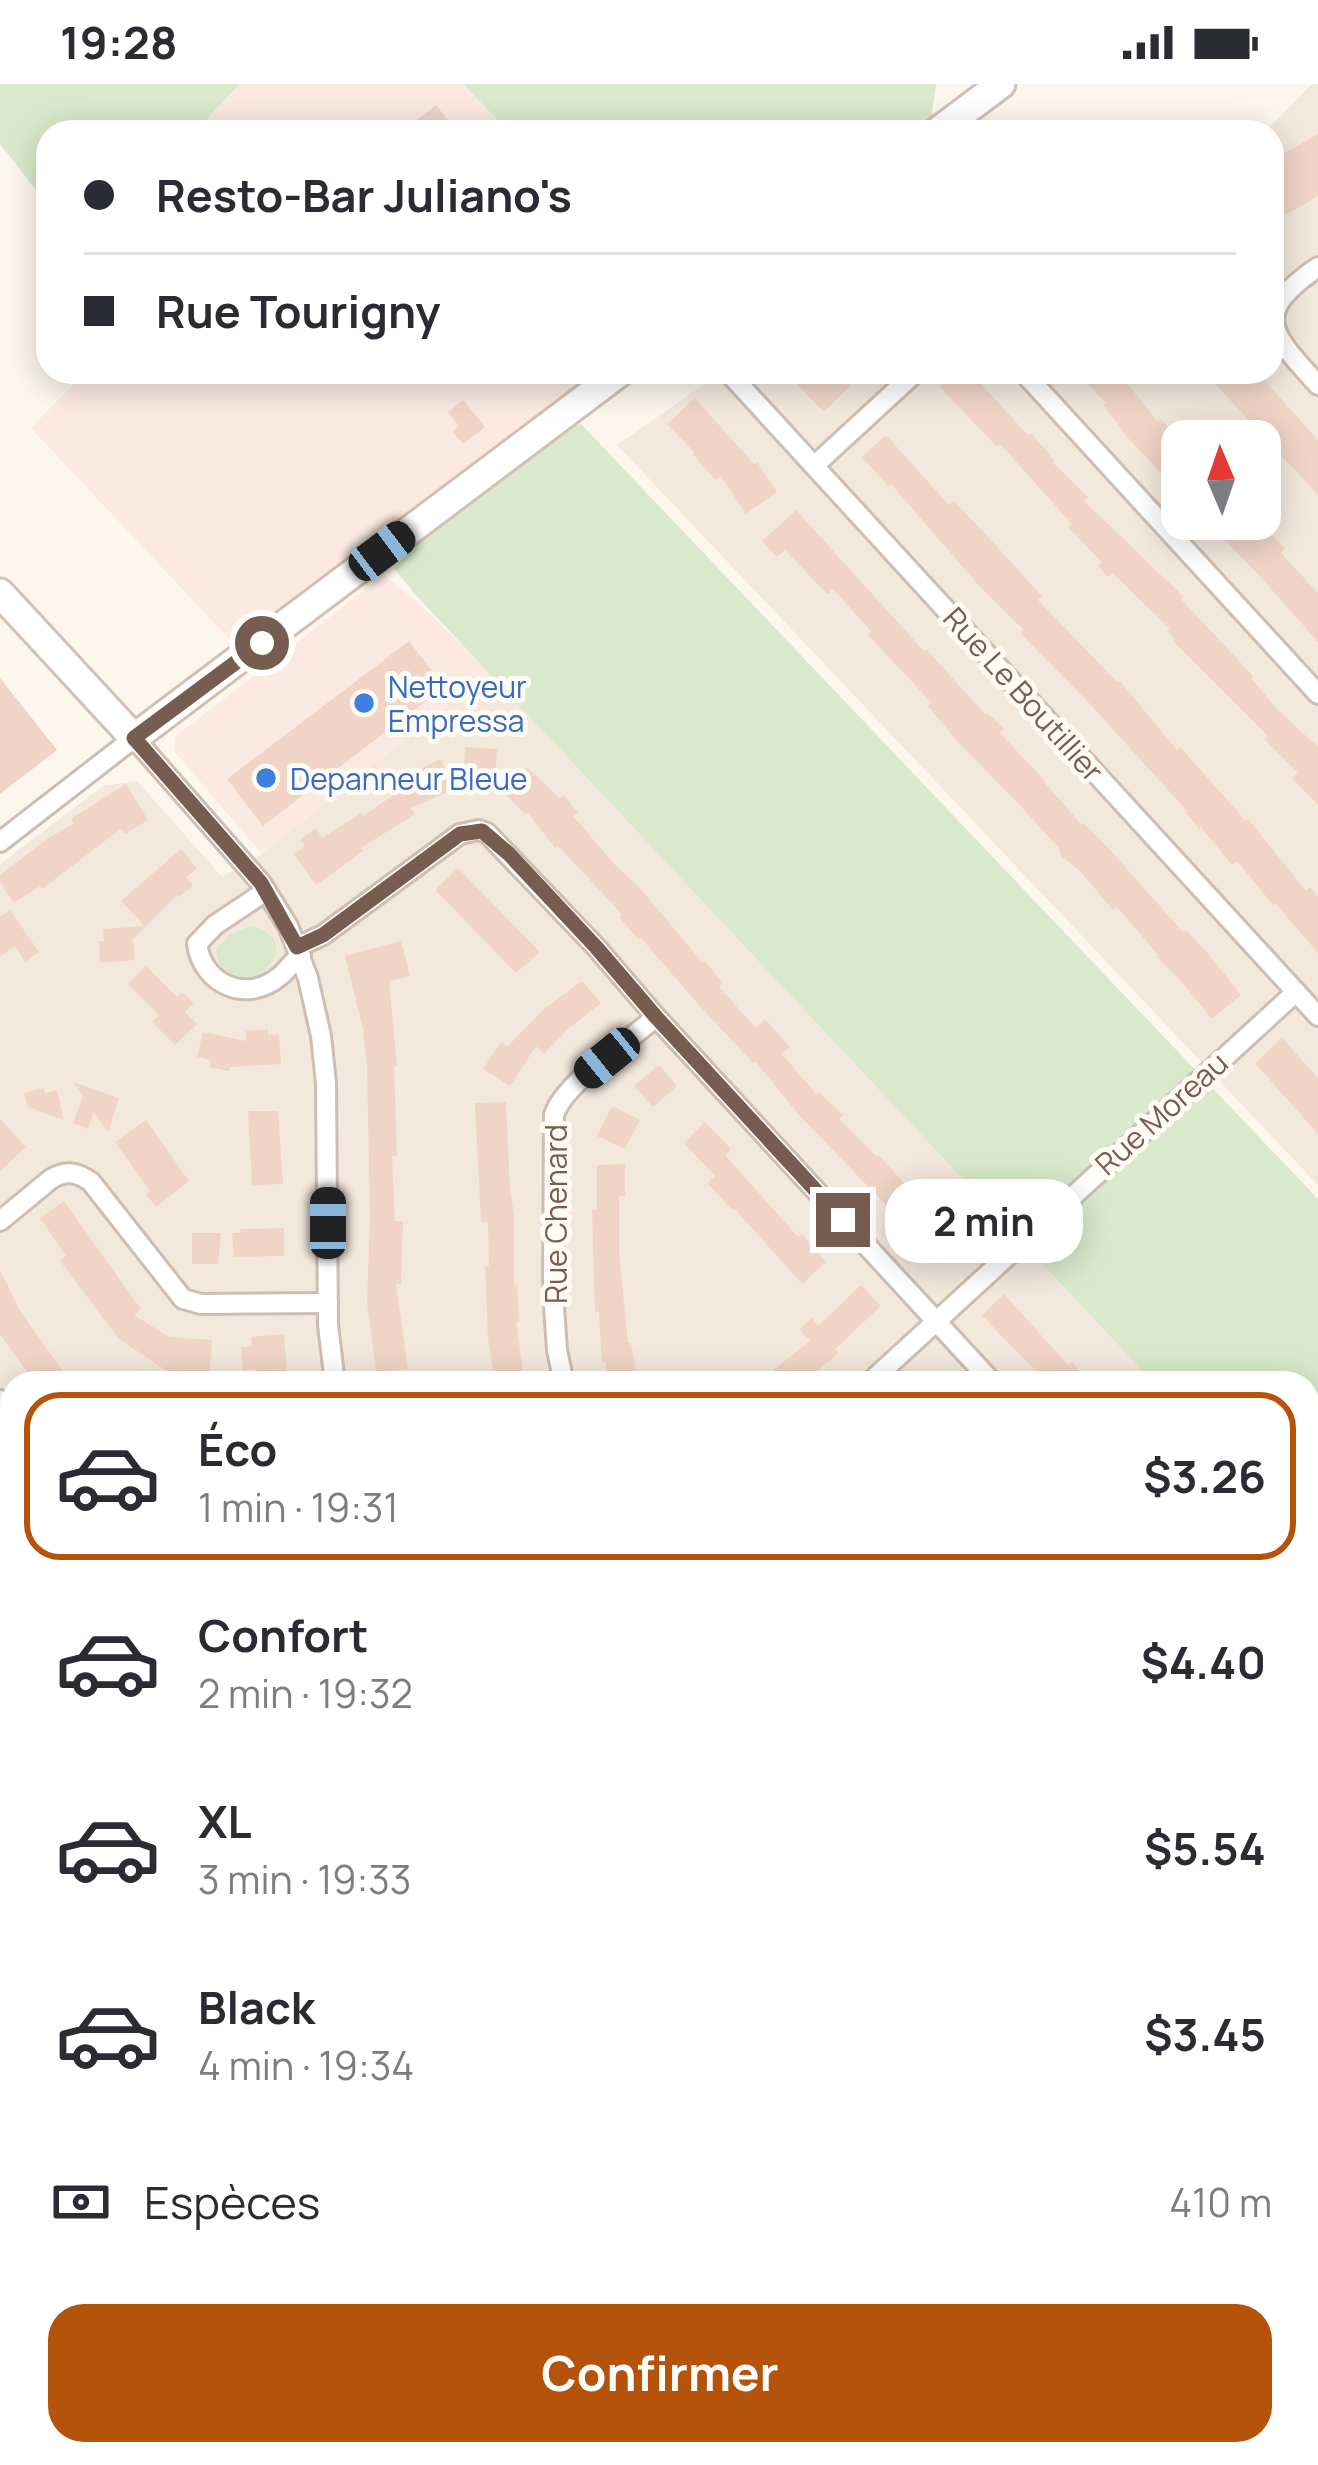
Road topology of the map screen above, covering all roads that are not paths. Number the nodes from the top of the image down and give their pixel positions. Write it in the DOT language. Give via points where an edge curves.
graph roads {
  1 [pos="1001,84"];
  2 [pos="953,120"];
  3 [pos="1318,267"];
  4 [pos="1284,294"];
  5 [pos="1284,345"];
  6 [pos="604,384"];
  7 [pos="739,384"];
  8 [pos="903,384"];
  9 [pos="1034,384"];
  10 [pos="1318,385"];
  11 [pos="814,465"];
  12 [pos="0,593"];
  13 [pos="1318,694"];
  14 [pos="134,738"];
  15 [pos="0,842"];
  16 [pos="266,891"];
  17 [pos="299,952"];
  18 [pos="1296,992"];
  19 [pos="1318,1016"];
  20 [pos="656,1017"];
  21 [pos="0,1221"];
  22 [pos="328,1303"];
  23 [pos="936,1322"];
  24 [pos="333,1371"];
  25 [pos="561,1371"];
  26 [pos="882,1371"];
  27 [pos="982,1371"];
  1 -- 2 [label="main road"];
  3 -- 4 [label="street"];
  5 -- 10 [label="street"];
  6 -- 14 [label="main road"];
  7 -- 11 [label="street, Rue Le Boutillier"];
  8 -- 11 [label="street"];
  9 -- 13 [label="street"];
  11 -- 18 [label="street, Rue Le Boutillier"];
  12 -- 14 [label="main road"];
  14 -- 15 [label="street"];
  14 -- 16 [label="street"];
  16 -- 17 [label="street"];
  16 -- 17 [label="street" via="200,939 200,957 224,985 242,990 277,979"];
  17 -- 20 [label="street" via="460,834 482,831"];
  17 -- 22 [label="street" via="325,1059"];
  18 -- 19 [label="street, Rue Le Boutillier"];
  18 -- 23 [label="street, Rue Moreau"];
  20 -- 23 [label="street"];
  20 -- 25 [label="street, Rue Chenard" via="573,1086 554,1115 553,1292"];
  21 -- 22 [label="street" via="51,1178 75,1173 91,1182 184,1299"];
  22 -- 24 [label="street"];
  23 -- 26 [label="street, Rue Moreau"];
  23 -- 27 [label="street"];
}
